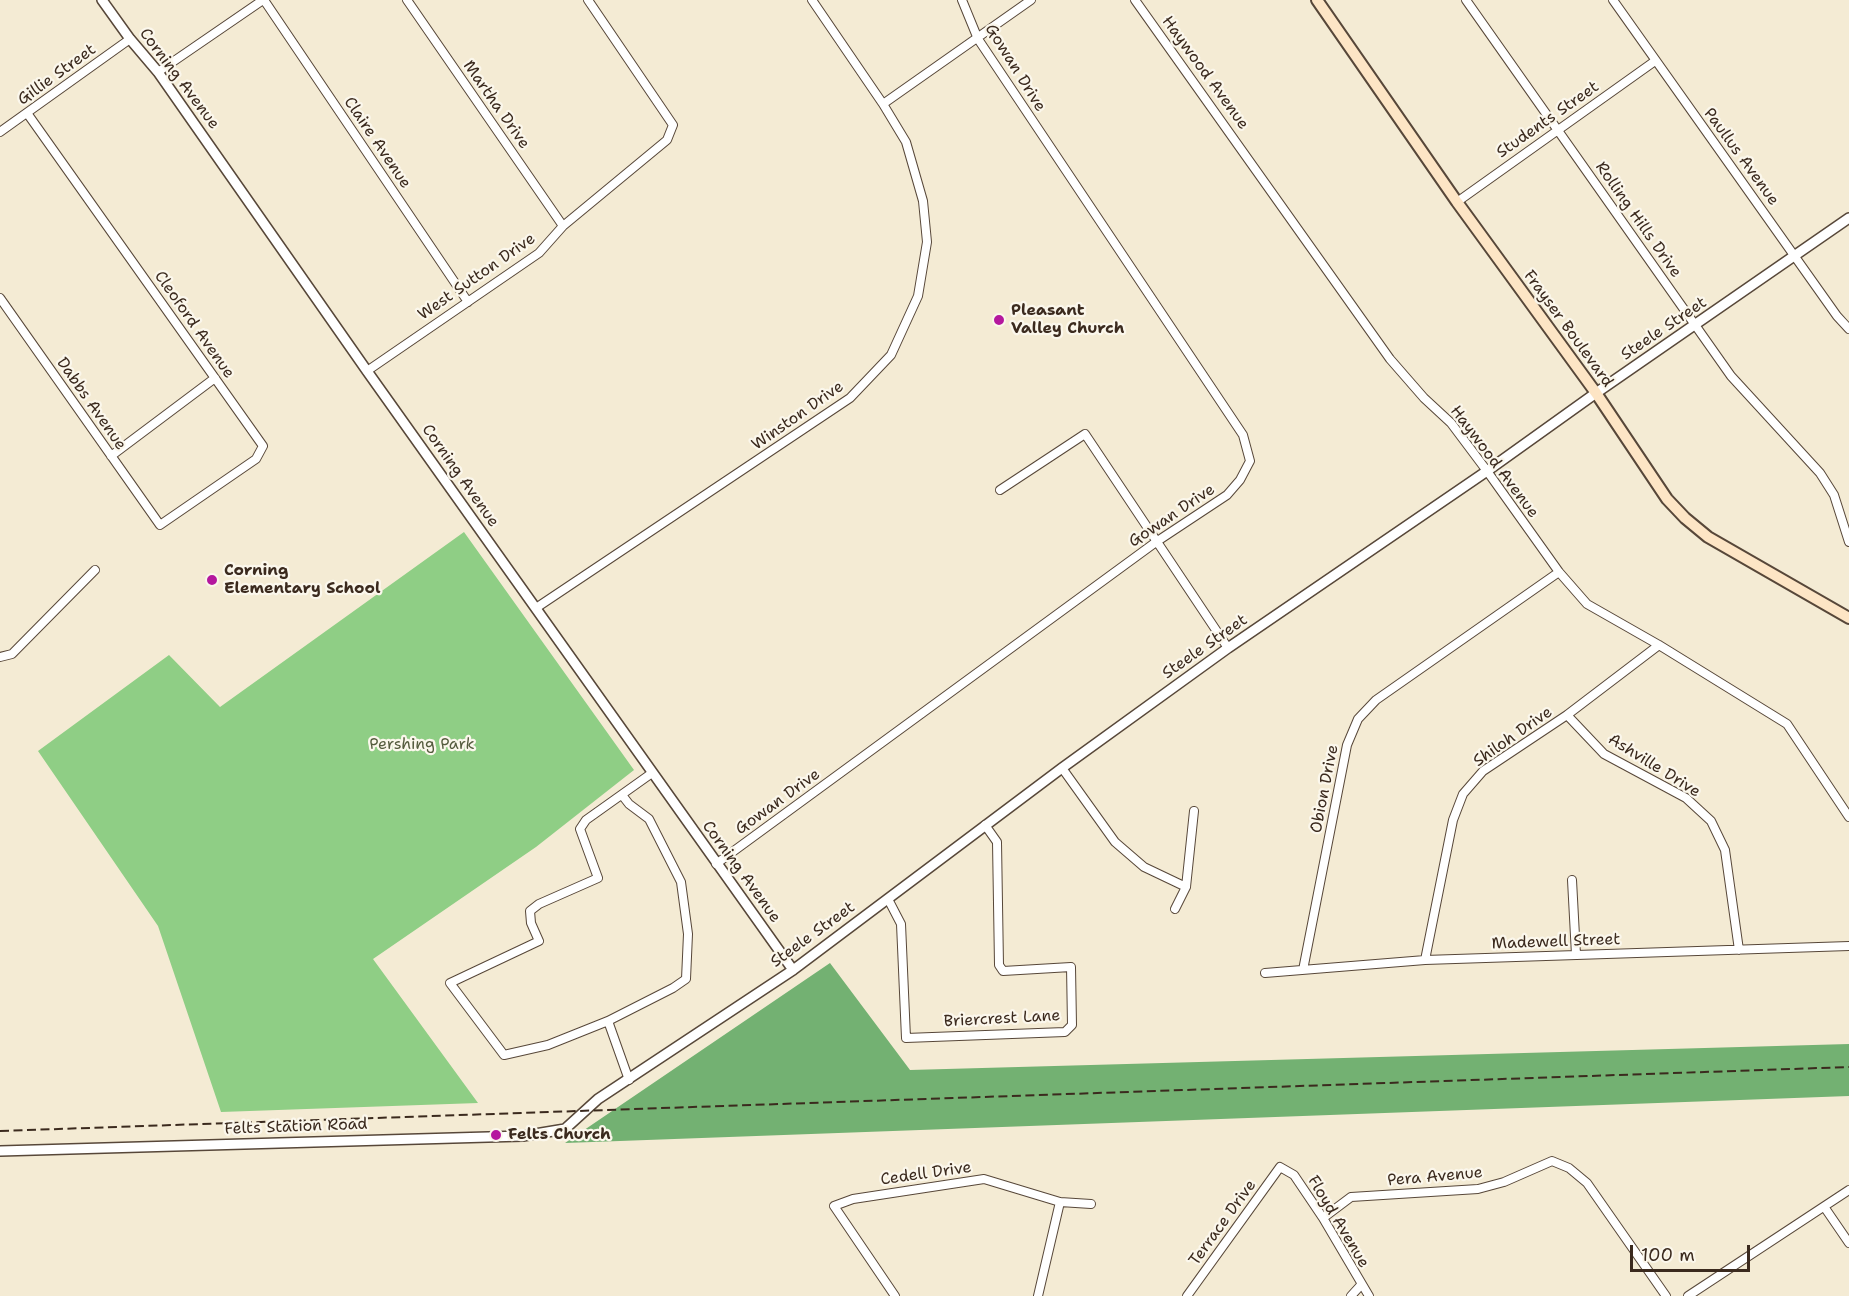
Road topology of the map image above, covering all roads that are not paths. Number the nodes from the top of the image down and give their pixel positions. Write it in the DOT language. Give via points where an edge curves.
graph roads {
  1 [pos="102,0"];
  2 [pos="263,0"];
  3 [pos="407,0"];
  4 [pos="588,0"];
  5 [pos="812,0"];
  6 [pos="962,0"];
  7 [pos="1031,0"];
  8 [pos="1136,0"];
  9 [pos="1317,0"];
  10 [pos="1466,0"];
  11 [pos="1613,0"];
  12 [pos="130,39"];
  13 [pos="978,39"];
  14 [pos="1655,61"];
  15 [pos="158,72"];
  16 [pos="883,104"];
  17 [pos="27,113"];
  18 [pos="1558,130"];
  19 [pos="0,132"];
  20 [pos="1457,202"];
  21 [pos="1849,218"];
  22 [pos="563,226"];
  23 [pos="1795,256"];
  24 [pos="0,298"];
  25 [pos="468,302"];
  26 [pos="1696,325"];
  27 [pos="1849,329"];
  28 [pos="367,371"];
  29 [pos="215,378"];
  30 [pos="1596,393"];
  31 [pos="111,456"];
  32 [pos="1487,471"];
  33 [pos="1000,490"];
  34 [pos="160,525"];
  35 [pos="1156,542"];
  36 [pos="1849,542"];
  37 [pos="95,570"];
  38 [pos="1559,572"];
  39 [pos="536,609"];
  40 [pos="1849,618"];
  41 [pos="1659,645"];
  42 [pos="1228,648"];
  43 [pos="0,657"];
  44 [pos="1567,715"];
  45 [pos="1062,768"];
  46 [pos="652,773"];
  47 [pos="622,795"];
  48 [pos="1194,811"];
  49 [pos="1849,817"];
  50 [pos="985,825"];
  51 [pos="716,864"];
  52 [pos="1572,880"];
  53 [pos="1186,887"];
  54 [pos="888,899"];
  55 [pos="1175,909"];
  56 [pos="1849,946"];
  57 [pos="1739,950"];
  58 [pos="1576,955"];
  59 [pos="1425,960"];
  60 [pos="792,970"];
  61 [pos="1303,970"];
  62 [pos="1265,973"];
  63 [pos="608,1021"];
  64 [pos="629,1080"];
  65 [pos="586,1111"];
  66 [pos="0,1151"];
  67 [pos="1280,1167"];
  68 [pos="1849,1190"];
  69 [pos="1060,1202"];
  70 [pos="1091,1204"];
  71 [pos="1825,1208"];
  72 [pos="1323,1218"];
  73 [pos="1849,1243"];
  74 [pos="1361,1285"];
  75 [pos="895,1296"];
  76 [pos="1038,1296"];
  77 [pos="1187,1296"];
  78 [pos="1351,1296"];
  79 [pos="1369,1296"];
  80 [pos="1666,1296"];
  81 [pos="1688,1296"];
  1 -- 12 [label="street, Corning Avenue"];
  2 -- 15 [label="street"];
  2 -- 25 [label="street, Claire Avenue"];
  3 -- 22 [label="street, Martha Drive"];
  4 -- 22 [label="street, West Sutton Drive" via="673,125 667,140"];
  5 -- 16 [label="street, Winston Drive"];
  6 -- 13 [label="street, Gowan Drive"];
  7 -- 13 [label="street"];
  8 -- 32 [label="street, Haywood Avenue" via="1390,359 1450,423"];
  9 -- 20 [label="main road, Frayser Boulevard"];
  10 -- 18 [label="street, Rolling Hills Drive"];
  11 -- 14 [label="street, Paullus Avenue"];
  12 -- 15 [label="street, Corning Avenue"];
  12 -- 17 [label="street, Gillie Street"];
  13 -- 16 [label="street"];
  13 -- 35 [label="street, Gowan Drive" via="1243,435 1250,461 1240,480 1227,495"];
  14 -- 18 [label="street, Students Street"];
  14 -- 23 [label="street, Paullus Avenue"];
  15 -- 28 [label="street, Corning Avenue"];
  16 -- 39 [label="street, Winston Drive" via="906,142 923,201 927,242 918,296 891,355 850,398"];
  17 -- 19 [label="street, Gillie Street"];
  17 -- 29 [label="street, Cleoford Avenue"];
  18 -- 20 [label="street, Students Street"];
  18 -- 26 [label="street, Rolling Hills Drive"];
  20 -- 30 [label="main road, Frayser Boulevard"];
  21 -- 23 [label="street, Steele Street"];
  22 -- 25 [label="street, West Sutton Drive" via="539,253"];
  23 -- 26 [label="street, Steele Street"];
  23 -- 27 [label="street, Paullus Avenue"];
  24 -- 31 [label="street, Dabbs Avenue"];
  25 -- 28 [label="street, West Sutton Drive"];
  26 -- 30 [label="street, Steele Street"];
  26 -- 36 [label="street, Rolling Hills Drive" via="1731,376 1820,473 1834,495"];
  28 -- 39 [label="street, Corning Avenue"];
  29 -- 31 [label="street"];
  29 -- 34 [label="street, Cleoford Avenue" via="263,446 256,459"];
  30 -- 32 [label="street, Steele Street"];
  30 -- 40 [label="main road, Frayser Boulevard" via="1667,499 1685,518 1708,537"];
  31 -- 34 [label="street, Dabbs Avenue"];
  32 -- 38 [label="street, Haywood Avenue"];
  32 -- 42 [label="street, Steele Street"];
  33 -- 35 [label="street" via="1085,434"];
  35 -- 42 [label="street"];
  35 -- 51 [label="street, Gowan Drive"];
  37 -- 43 [label="street" via="12,654"];
  38 -- 41 [label="street, Haywood Avenue" via="1587,604"];
  38 -- 61 [label="street, Obion Drive" via="1376,700 1358,719 1347,745"];
  39 -- 46 [label="street, Corning Avenue"];
  41 -- 44 [label="street, Shiloh Drive"];
  41 -- 49 [label="street, Haywood Avenue" via="1787,724"];
  42 -- 45 [label="street, Steele Street"];
  44 -- 57 [label="street, Ashville Drive" via="1604,754 1686,798 1711,821 1725,850"];
  44 -- 59 [label="street, Shiloh Drive" via="1483,771 1463,794 1453,820"];
  45 -- 50 [label="street, Steele Street"];
  45 -- 53 [label="street" via="1114,842 1144,867"];
  46 -- 47 [label="street"];
  46 -- 51 [label="street, Corning Avenue"];
  47 -- 63 [label="street" via="649,819 681,882 688,934 686,980"];
  47 -- 63 [label="street" via="586,820 580,829 598,878 530,911 539,941 450,983 504,1055 548,1045"];
  48 -- 53 [label="street"];
  50 -- 54 [label="street, Steele Street"];
  50 -- 54 [label="street, Briercrest Lane" via="997,842 999,964 1003,971 1071,967 1072,1025 1065,1032 906,1038 901,924"];
  51 -- 60 [label="street, Corning Avenue"];
  52 -- 58 [label="street"];
  53 -- 55 [label="street"];
  54 -- 60 [label="street, Steele Street"];
  56 -- 57 [label="street, Madewell Street"];
  57 -- 58 [label="street, Madewell Street"];
  58 -- 59 [label="street, Madewell Street"];
  59 -- 61 [label="street, Madewell Street"];
  60 -- 64 [label="street, Steele Street"];
  61 -- 62 [label="street, Madewell Street"];
  63 -- 64 [label="street"];
  64 -- 65 [label="street, Steele Street"];
  65 -- 66 [label="street, Felts Station Road" via="565,1129 523,1136"];
  67 -- 72 [label="street, Floyd Avenue" via="1294,1175"];
  67 -- 77 [label="street, Terrace Drive"];
  68 -- 71 [label="street"];
  69 -- 70 [label="street, Cedell Drive"];
  69 -- 75 [label="street, Cedell Drive" via="984,1179 853,1199 834,1206"];
  69 -- 76 [label="street"];
  71 -- 73 [label="street"];
  71 -- 81 [label="street"];
  72 -- 74 [label="street, Floyd Avenue"];
  72 -- 80 [label="street, Pera Avenue" via="1351,1197 1478,1189 1552,1161 1569,1168 1587,1184"];
  74 -- 78 [label="street"];
  74 -- 79 [label="street, Floyd Avenue"];
}
